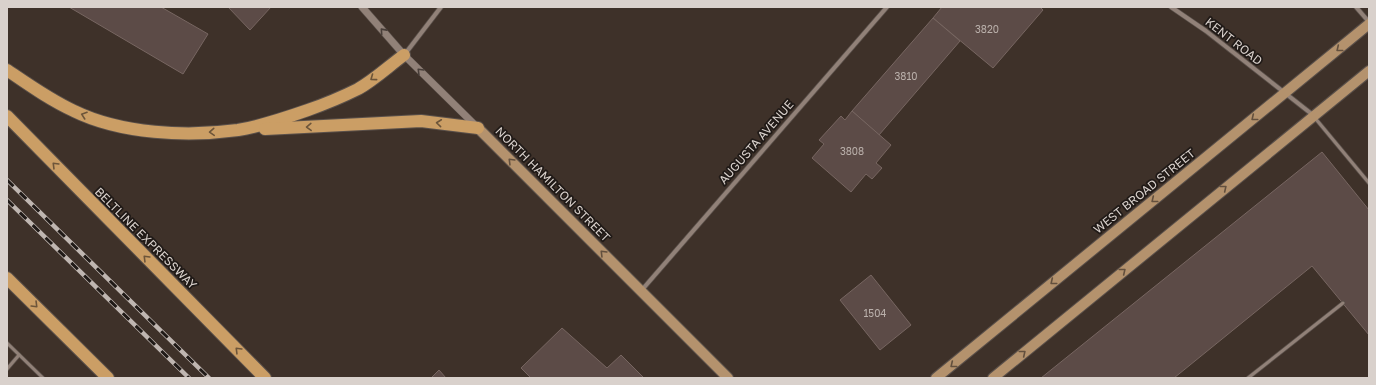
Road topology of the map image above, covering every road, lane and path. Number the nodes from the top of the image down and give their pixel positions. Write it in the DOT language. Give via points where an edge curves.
graph roads {
  1 [pos="362,7"];
  2 [pos="441,7"];
  3 [pos="887,7"];
  4 [pos="1171,7"];
  5 [pos="1356,7"];
  6 [pos="1369,23"];
  7 [pos="404,55"];
  8 [pos="7,70"];
  9 [pos="1369,71"];
  10 [pos="1285,93"];
  11 [pos="1313,115"];
  12 [pos="7,116"];
  13 [pos="478,128"];
  14 [pos="238,130"];
  15 [pos="1369,183"];
  16 [pos="7,278"];
  17 [pos="641,291"];
  18 [pos="1343,303"];
  19 [pos="7,343"];
  20 [pos="19,355"];
  21 [pos="7,369"];
  22 [pos="43,378"];
  23 [pos="108,378"];
  24 [pos="266,378"];
  25 [pos="728,378"];
  26 [pos="936,378"];
  27 [pos="993,378"];
  28 [pos="1248,378"];
  7 -- 1 [label="street, NORTH HAMILTON STREET, one-way"];
  2 -- 7 [label="street"];
  3 -- 17 [label="street, AUGUSTA AVENUE"];
  4 -- 10 [label="street, KENT ROAD"];
  5 -- 6 [label="street"];
  6 -- 10 [label="main road, WEST BROAD STREET, one-way"];
  13 -- 7 [label="street, NORTH HAMILTON STREET, one-way"];
  7 -- 14 [label="highway, one-way" via="358,89 279,120"];
  14 -- 8 [label="highway, one-way" via="195,133 150,132 109,124 75,112 38,92"];
  9 -- 11 [label="main road"];
  10 -- 11 [label="street, KENT ROAD"];
  10 -- 26 [label="main road, WEST BROAD STREET, one-way"];
  11 -- 15 [label="lane"];
  27 -- 11 [label="main road, one-way"];
  24 -- 12 [label="highway, BELTLINE EXPRESSWAY, one-way"];
  13 -- 14 [label="highway, one-way" via="421,122"];
  17 -- 13 [label="main road, NORTH HAMILTON STREET, one-way"];
  16 -- 23 [label="highway, one-way"];
  17 -- 25 [label="main road, NORTH HAMILTON STREET"];
  18 -- 28 [label="lane"];
  19 -- 20 [label="lane"];
  20 -- 21 [label="lane"];
  20 -- 22 [label="lane"];
}
